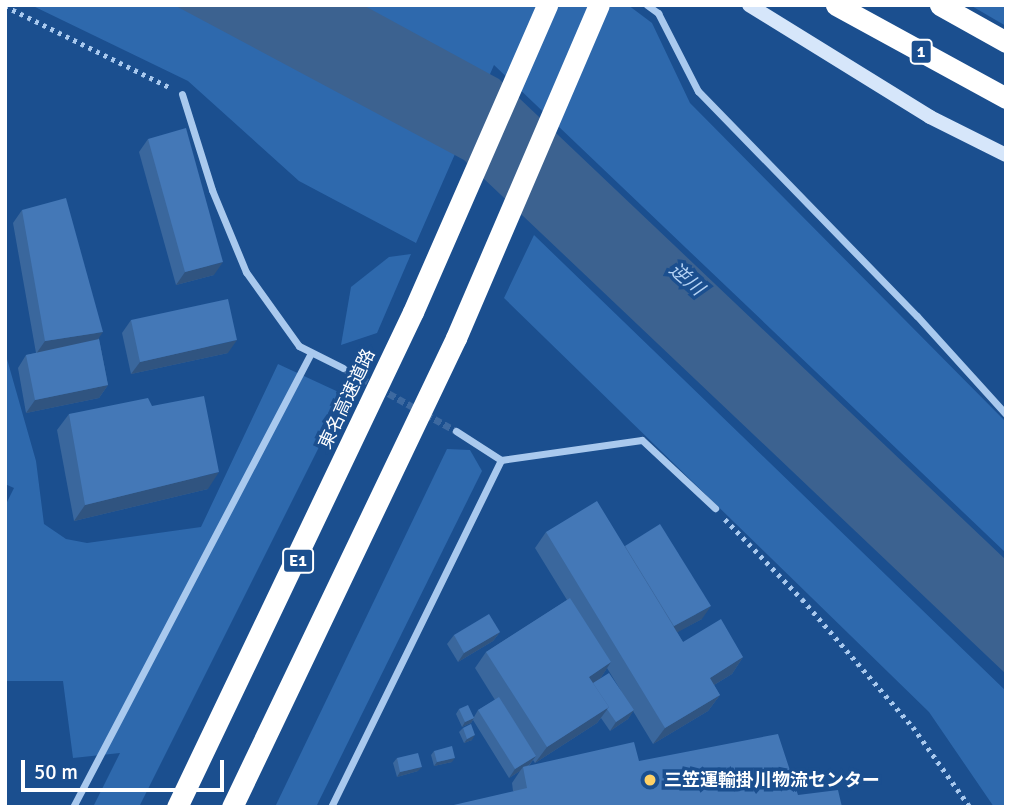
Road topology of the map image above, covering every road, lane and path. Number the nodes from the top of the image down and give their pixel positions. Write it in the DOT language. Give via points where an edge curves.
graph roads {
  1 [pos="547,5"];
  2 [pos="598,5"];
  3 [pos="647,5"];
  4 [pos="749,5"];
  5 [pos="836,5"];
  6 [pos="940,5"];
  7 [pos="5,6"];
  8 [pos="1006,42"];
  9 [pos="182,93"];
  10 [pos="1006,98"];
  11 [pos="1006,155"];
  12 [pos="311,353"];
  13 [pos="343,368"];
  14 [pos="1006,414"];
  15 [pos="456,430"];
  16 [pos="501,460"];
  17 [pos="715,508"];
  18 [pos="73,807"];
  19 [pos="177,807"];
  20 [pos="232,807"];
  21 [pos="331,807"];
  22 [pos="970,807"];
  1 -- 19 [label="highway, 東名高速道路 / E1" via="413,312"];
  2 -- 20 [label="highway" via="456,338"];
  3 -- 14 [label="street" via="658,13 698,91"];
  4 -- 11 [label="street" via="930,117"];
  5 -- 10 [label="highway, 1"];
  6 -- 8 [label="highway"];
  7 -- 9 [label="path"];
  9 -- 12 [label="street" via="212,190 246,272 299,346"];
  12 -- 13 [label="street"];
  12 -- 18 [label="street"];
  15 -- 16 [label="street"];
  16 -- 17 [label="street" via="642,440"];
  16 -- 21 [label="street"];
  17 -- 22 [label="path" via="802,599 913,727"];
}
